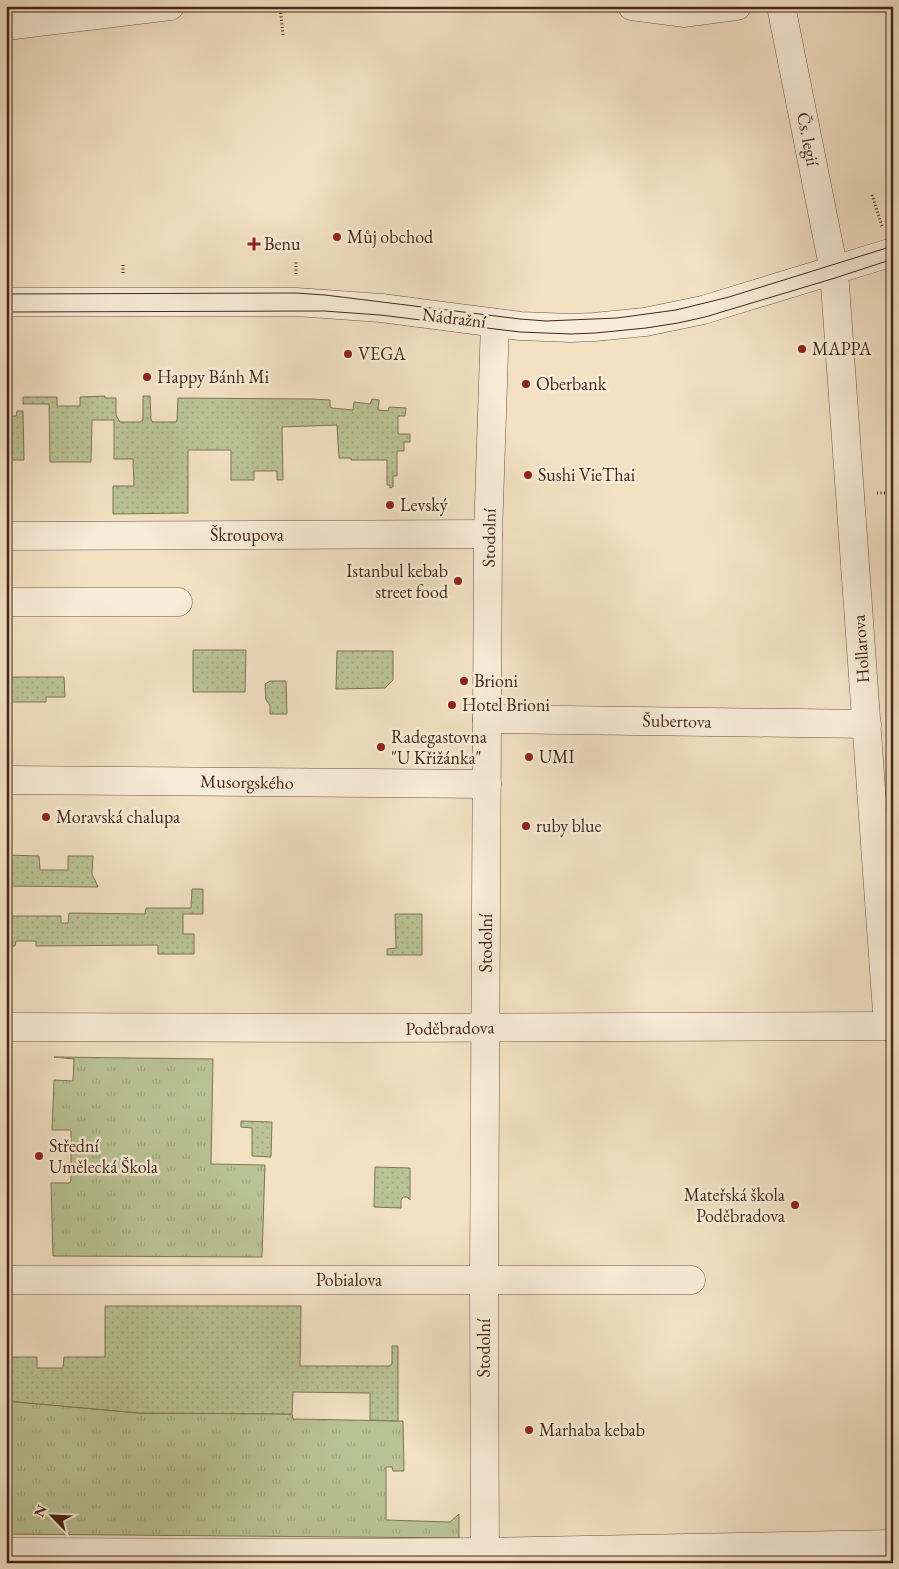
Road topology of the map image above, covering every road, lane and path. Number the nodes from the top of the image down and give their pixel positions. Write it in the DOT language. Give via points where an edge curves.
graph roads {
  1 [pos="170,6"];
  2 [pos="280,6"];
  3 [pos="632,6"];
  4 [pos="737,6"];
  5 [pos="781,6"];
  6 [pos="6,26"];
  7 [pos="283,35"];
  8 [pos="893,252"];
  9 [pos="834,271"];
  10 [pos="6,302"];
  11 [pos="495,323"];
  12 [pos="488,534"];
  13 [pos="6,536"];
  14 [pos="6,602"];
  15 [pos="178,602"];
  16 [pos="487,719"];
  17 [pos="867,724"];
  18 [pos="6,780"];
  19 [pos="487,784"];
  20 [pos="890,1026"];
  21 [pos="485,1027"];
  22 [pos="6,1028"];
  23 [pos="6,1280"];
  24 [pos="484,1280"];
  25 [pos="691,1280"];
  26 [pos="893,1544"];
  27 [pos="6,1552"];
  28 [pos="485,1558"];
  1 -- 6 [label="street"];
  2 -- 7 [label="path"];
  3 -- 4 [label="street" via="685,13"];
  5 -- 9 [label="street, Čs. legií"];
  8 -- 9 [label="street, Nádražní"];
  9 -- 11 [label="street, Nádražní" via="703,310 645,322 571,328"];
  9 -- 17 [label="street, Hollarova"];
  10 -- 11 [label="street, Nádražní" via="296,302 380,308"];
  11 -- 12 [label="street, Stodolní"];
  12 -- 13 [label="street, Škroupova"];
  12 -- 16 [label="street, Stodolní"];
  14 -- 15 [label="street"];
  16 -- 17 [label="street, Šubertova"];
  16 -- 19 [label="street, Stodolní"];
  17 -- 20 [label="street, Hollarova"];
  18 -- 19 [label="street, Musorgského"];
  19 -- 21 [label="street, Stodolní"];
  20 -- 21 [label="street, Poděbradova"];
  21 -- 22 [label="street, Poděbradova"];
  21 -- 24 [label="street, Stodolní"];
  23 -- 24 [label="street, Pobialova"];
  24 -- 25 [label="street, Pobialova"];
  24 -- 28 [label="street, Stodolní"];
  26 -- 28 [label="street"];
  27 -- 28 [label="street"];
}
